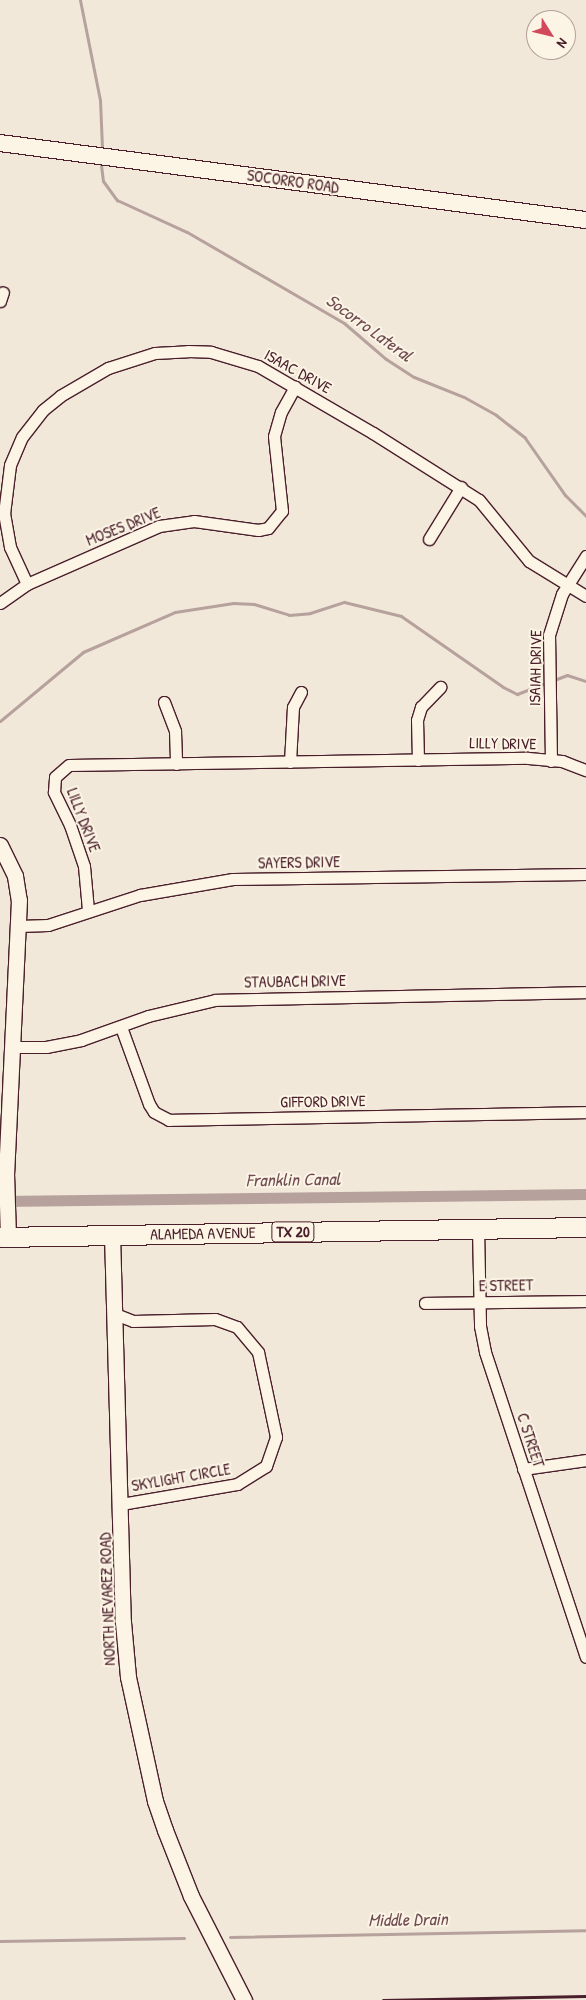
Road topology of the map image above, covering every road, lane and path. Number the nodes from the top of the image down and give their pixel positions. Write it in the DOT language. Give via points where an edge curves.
graph roads {
  1 [pos="0,143"];
  2 [pos="586,220"];
  3 [pos="295,387"];
  4 [pos="462,488"];
  5 [pos="429,539"];
  6 [pos="586,556"];
  7 [pos="27,584"];
  8 [pos="567,586"];
  9 [pos="586,596"];
  10 [pos="0,602"];
  11 [pos="440,687"];
  12 [pos="301,692"];
  13 [pos="164,702"];
  14 [pos="418,760"];
  15 [pos="551,761"];
  16 [pos="290,762"];
  17 [pos="176,764"];
  18 [pos="586,770"];
  19 [pos="0,845"];
  20 [pos="586,874"];
  21 [pos="88,910"];
  22 [pos="19,926"];
  23 [pos="586,992"];
  24 [pos="121,1027"];
  25 [pos="12,1047"];
  26 [pos="586,1112"];
  27 [pos="586,1227"];
  28 [pos="478,1228"];
  29 [pos="6,1232"];
  30 [pos="112,1234"];
  31 [pos="586,1301"];
  32 [pos="425,1302"];
  33 [pos="480,1302"];
  34 [pos="115,1314"];
  35 [pos="586,1460"];
  36 [pos="523,1469"];
  37 [pos="121,1504"];
  38 [pos="586,1657"];
  39 [pos="244,2000"];
  1 -- 2 [label="main road, SOCORRO ROAD"];
  3 -- 4 [label="street, ISAAC DRIVE"];
  3 -- 7 [label="street, MOSES DRIVE" via="276,426 274,445 282,511 268,528 258,530 194,521 159,526"];
  3 -- 7 [label="street, ISAAC DRIVE" via="250,363 211,352 188,351 134,357 72,387 43,410 30,426 10,465 4,501 8,539"];
  4 -- 5 [label="street"];
  4 -- 8 [label="street, ISAAC DRIVE" via="479,500 530,561"];
  6 -- 8 [label="street, ISAIAH DRIVE"];
  7 -- 10 [label="street, MOSES DRIVE"];
  8 -- 9 [label="street, ISAAC DRIVE"];
  8 -- 15 [label="street, ISAIAH DRIVE" via="549,635"];
  11 -- 14 [label="street" via="421,707"];
  12 -- 16 [label="street" via="294,706"];
  13 -- 17 [label="street" via="175,732"];
  14 -- 15 [label="street, LILLY DRIVE"];
  14 -- 16 [label="street, LILLY DRIVE"];
  15 -- 18 [label="street, LILLY DRIVE" via="562,761"];
  16 -- 17 [label="street, LILLY DRIVE"];
  17 -- 21 [label="street, LILLY DRIVE" via="79,763 62,769 55,777 54,792 84,866"];
  19 -- 22 [label="street" via="15,876"];
  20 -- 21 [label="street, SAYERS DRIVE" via="233,879 140,895"];
  21 -- 22 [label="street, SAYERS DRIVE" via="52,924"];
  22 -- 25 [label="street"];
  23 -- 24 [label="street, STAUBACH DRIVE" via="215,1000 148,1016"];
  24 -- 25 [label="street, STAUBACH DRIVE" via="55,1046"];
  24 -- 26 [label="street, GIFFORD DRIVE" via="149,1104 154,1112 169,1120"];
  25 -- 29 [label="street"];
  27 -- 28 [label="main road, ALAMEDA AVENUE / TX 20"];
  28 -- 30 [label="main road, ALAMEDA AVENUE / TX 20"];
  28 -- 33 [label="street, C STREET"];
  29 -- 30 [label="main road, ALAMEDA AVENUE / TX 20"];
  30 -- 34 [label="street, NORTH NEVAREZ ROAD"];
  31 -- 33 [label="street, E STREET"];
  32 -- 33 [label="street, E STREET"];
  33 -- 36 [label="street, C STREET" via="484,1352"];
  34 -- 37 [label="street, NORTH NEVAREZ ROAD"];
  34 -- 37 [label="street, SKYLIGHT CIRCLE" via="133,1321 215,1319 237,1327 258,1352 276,1437 266,1466 237,1484"];
  35 -- 36 [label="street"];
  36 -- 38 [label="street, C STREET"];
  37 -- 39 [label="street, NORTH NEVAREZ ROAD" via="124,1654 155,1801 192,1896"];
}
